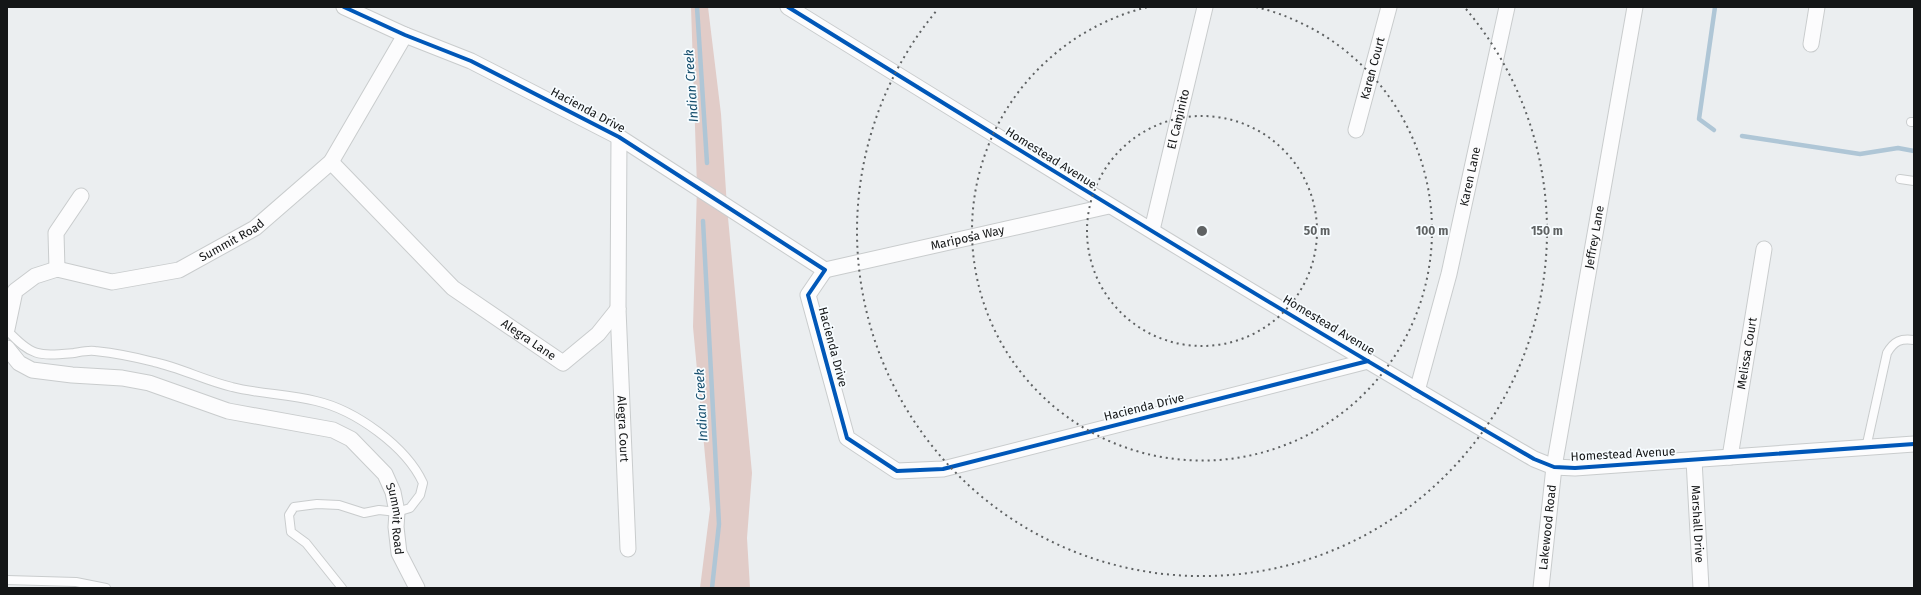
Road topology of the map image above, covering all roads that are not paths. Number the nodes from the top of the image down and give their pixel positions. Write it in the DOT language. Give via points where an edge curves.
graph roads {
  1 [pos="344,7"];
  2 [pos="788,7"];
  3 [pos="1205,7"];
  4 [pos="1389,7"];
  5 [pos="1507,7"];
  6 [pos="1635,7"];
  7 [pos="1817,7"];
  8 [pos="405,35"];
  9 [pos="1811,44"];
  10 [pos="1356,130"];
  11 [pos="619,137"];
  12 [pos="331,162"];
  13 [pos="1900,179"];
  14 [pos="1914,181"];
  15 [pos="82,196"];
  16 [pos="1109,206"];
  17 [pos="1152,230"];
  18 [pos="1764,249"];
  19 [pos="57,269"];
  20 [pos="825,270"];
  21 [pos="618,309"];
  22 [pos="7,330"];
  23 [pos="1914,340"];
  24 [pos="7,348"];
  25 [pos="1368,361"];
  26 [pos="1417,391"];
  27 [pos="1914,444"];
  28 [pos="1866,448"];
  29 [pos="1730,457"];
  30 [pos="1694,460"];
  31 [pos="1554,467"];
  32 [pos="397,512"];
  33 [pos="628,549"];
  34 [pos="7,580"];
  35 [pos="106,588"];
  36 [pos="342,588"];
  37 [pos="417,588"];
  38 [pos="1541,588"];
  39 [pos="1701,588"];
  1 -- 8 [label="street, Hacienda Drive"];
  2 -- 16 [label="street, Homestead Avenue"];
  3 -- 17 [label="street, El Caminito"];
  4 -- 10 [label="street, Karen Court"];
  5 -- 26 [label="street, Karen Lane" via="1449,274"];
  6 -- 31 [label="street, Jeffrey Lane"];
  7 -- 9 [label="street"];
  8 -- 11 [label="street, Hacienda Drive" via="471,61"];
  8 -- 12 [label="street, Summit Road"];
  11 -- 20 [label="street, Hacienda Drive"];
  11 -- 21 [label="street"];
  12 -- 19 [label="street, Summit Road" via="255,228 179,270 112,282"];
  12 -- 21 [label="street, Alegra Lane" via="453,288 563,363 598,334"];
  13 -- 14 [label="lane"];
  15 -- 19 [label="street" via="56,233"];
  16 -- 17 [label="street, Homestead Avenue"];
  16 -- 20 [label="street, Mariposa Way"];
  17 -- 25 [label="street, Homestead Avenue"];
  18 -- 29 [label="street, Melissa Court"];
  19 -- 22 [label="street" via="35,276 15,291"];
  20 -- 25 [label="street, Hacienda Drive" via="808,295 847,438 897,471 943,468"];
  21 -- 33 [label="street, Alegra Court"];
  22 -- 32 [label="lane" via="20,345 40,355 93,351 154,362 231,387 316,401 344,411 395,444 417,469 423,483 420,496 410,508"];
  23 -- 28 [label="lane" via="1898,340 1887,352"];
  24 -- 32 [label="street, Summit Road" via="19,363 32,370 149,383 228,411 333,430 351,439 385,474 393,492"];
  25 -- 26 [label="street, Homestead Avenue"];
  26 -- 31 [label="street, Homestead Avenue" via="1534,459"];
  27 -- 28 [label="street, Homestead Avenue"];
  28 -- 29 [label="street, Homestead Avenue"];
  29 -- 30 [label="street, Homestead Avenue"];
  30 -- 31 [label="street, Homestead Avenue" via="1589,468"];
  30 -- 39 [label="street, Marshall Drive"];
  31 -- 38 [label="street, Lakewood Road"];
  32 -- 36 [label="lane" via="379,510 364,513 339,506 317,504 294,507 289,515 291,532 306,542"];
  32 -- 37 [label="street, Summit Road" via="399,553"];
  34 -- 35 [label="lane" via="76,582"];
}
